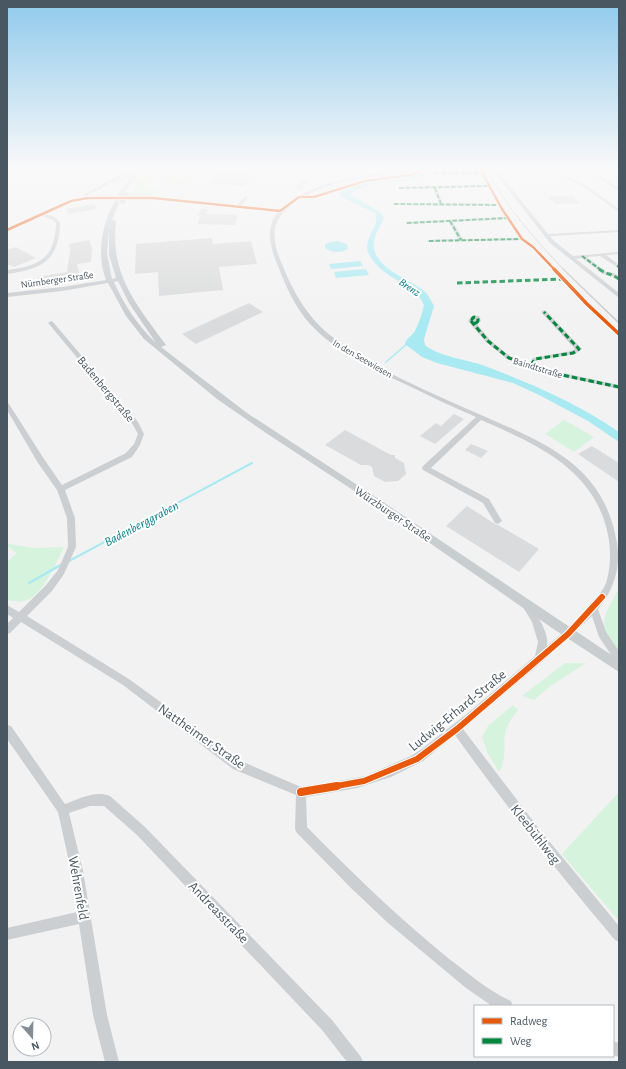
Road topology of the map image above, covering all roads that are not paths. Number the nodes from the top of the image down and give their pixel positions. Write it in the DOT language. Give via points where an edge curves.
graph roads {
  1 [pos="34,219"];
  2 [pos="54,219"];
  3 [pos="109,219"];
  4 [pos="114,219"];
  5 [pos="275,219"];
  6 [pos="491,219"];
  7 [pos="509,219"];
  8 [pos="533,219"];
  9 [pos="450,221"];
  10 [pos="407,223"];
  11 [pos="7,230"];
  12 [pos="619,230"];
  13 [pos="546,235"];
  14 [pos="522,239"];
  15 [pos="461,240"];
  16 [pos="429,241"];
  17 [pos="533,247"];
  18 [pos="619,253"];
  19 [pos="601,254"];
  20 [pos="582,256"];
  21 [pos="571,258"];
  22 [pos="618,266"];
  23 [pos="106,271"];
  24 [pos="7,272"];
  25 [pos="120,279"];
  26 [pos="619,279"];
  27 [pos="110,281"];
  28 [pos="91,284"];
  29 [pos="574,291"];
  30 [pos="7,295"];
  31 [pos="619,296"];
  32 [pos="544,312"];
  33 [pos="472,321"];
  34 [pos="51,323"];
  35 [pos="619,334"];
  36 [pos="170,356"];
  37 [pos="532,365"];
  38 [pos="619,387"];
  39 [pos="7,405"];
  40 [pos="480,417"];
  41 [pos="61,489"];
  42 [pos="498,521"];
  43 [pos="618,545"];
  44 [pos="525,604"];
  45 [pos="593,607"];
  46 [pos="7,609"];
  47 [pos="22,617"];
  48 [pos="7,630"];
  49 [pos="568,634"];
  50 [pos="539,659"];
  51 [pos="619,659"];
  52 [pos="619,667"];
  53 [pos="457,729"];
  54 [pos="7,730"];
  55 [pos="302,792"];
  56 [pos="63,810"];
  57 [pos="84,917"];
  58 [pos="7,934"];
  59 [pos="619,936"];
  60 [pos="504,1005"];
  61 [pos="112,1062"];
  62 [pos="356,1062"];
  1 -- 11 [label="street"];
  2 -- 24 [label="street" via="58,223 54,251 38,264"];
  3 -- 23 [label="main road, Würzburger Straße" via="104,239"];
  4 -- 25 [label="main road, Würzburger Straße" via="113,250"];
  5 -- 40 [label="street, In den Seewiesen" via="271,238 275,255 293,298 310,320 354,355"];
  6 -- 9 [label="street"];
  7 -- 14 [label="street"];
  8 -- 13 [label="street"];
  9 -- 10 [label="street"];
  9 -- 15 [label="street"];
  12 -- 13 [label="street"];
  13 -- 21 [label="street"];
  14 -- 15 [label="street"];
  14 -- 17 [label="street"];
  15 -- 16 [label="street"];
  18 -- 19 [label="street"];
  19 -- 20 [label="street"];
  19 -- 22 [label="street"];
  20 -- 21 [label="street"];
  20 -- 26 [label="street" via="605,273"];
  21 -- 31 [label="street"];
  23 -- 27 [label="main road, Würzburger Straße"];
  23 -- 28 [label="main road"];
  25 -- 27 [label="main road, Nürnberger Straße"];
  25 -- 36 [label="main road, Würzburger Straße" via="136,311"];
  27 -- 28 [label="main road, Nürnberger Straße"];
  27 -- 36 [label="main road, Würzburger Straße" via="138,327 157,347"];
  28 -- 30 [label="main road, Nürnberger Straße"];
  29 -- 35 [label="street"];
  32 -- 37 [label="street" via="579,349 534,359"];
  33 -- 37 [label="street, Baindtstraße" via="488,341 509,358"];
  34 -- 41 [label="street, Badenbergstraße" via="136,424 141,434 129,455"];
  36 -- 44 [label="main road, Würzburger Straße" via="231,405"];
  37 -- 38 [label="street, Baindtstraße" via="562,375"];
  39 -- 41 [label="street"];
  40 -- 42 [label="street" via="426,468 486,501"];
  40 -- 43 [label="street, In den Seewiesen" via="538,443 573,467 595,492 608,512"];
  41 -- 47 [label="street" via="71,518 72,547 61,572"];
  43 -- 45 [label="street, In den Seewiesen" via="617,562 611,583"];
  44 -- 49 [label="main road, Würzburger Straße"];
  44 -- 50 [label="street" via="536,621 543,642"];
  45 -- 49 [label="street, In den Seewiesen"];
  45 -- 51 [label="street" via="602,634"];
  46 -- 47 [label="street, Nattheimer Straße"];
  47 -- 48 [label="street"];
  47 -- 55 [label="street, Nattheimer Straße" via="126,682 237,765"];
  49 -- 50 [label="street, Ludwig-Erhard-Straße"];
  49 -- 52 [label="main road, Würzburger Straße"];
  50 -- 53 [label="street, Ludwig-Erhard-Straße"];
  53 -- 55 [label="street, Ludwig-Erhard-Straße" via="417,759 364,781"];
  53 -- 59 [label="street, Kleebühlweg" via="582,894"];
  54 -- 56 [label="street, Wehrenfeld"];
  55 -- 60 [label="street" via="301,829 315,844 423,947 491,1000"];
  56 -- 57 [label="street, Wehrenfeld"];
  56 -- 62 [label="street, Andreasstraße" via="90,800 106,800 141,831 327,1024"];
  57 -- 58 [label="street"];
  57 -- 61 [label="street, Wehrenfeld" via="100,1015"];
}
